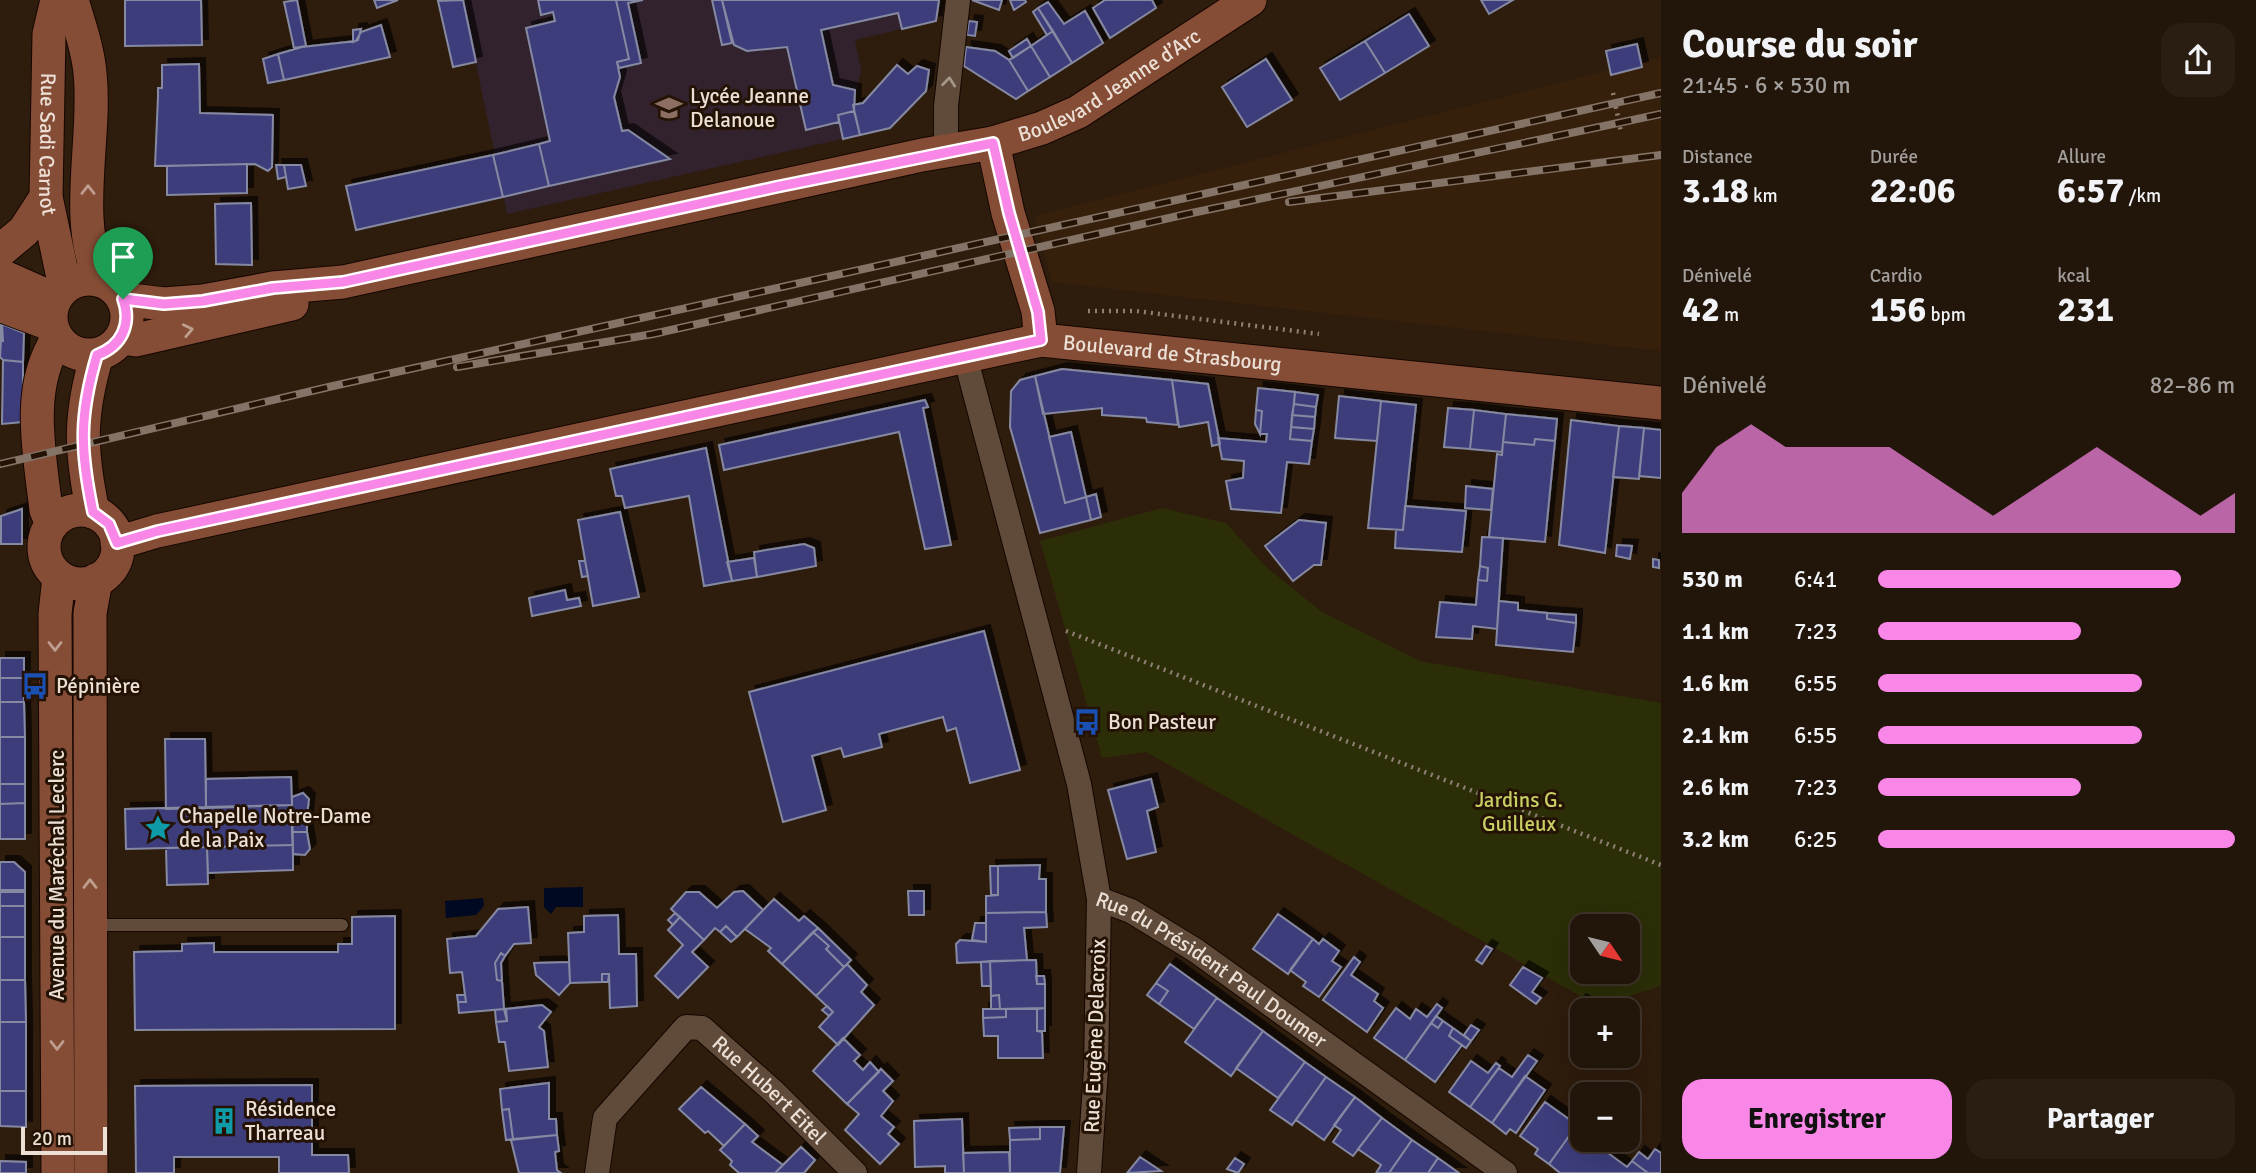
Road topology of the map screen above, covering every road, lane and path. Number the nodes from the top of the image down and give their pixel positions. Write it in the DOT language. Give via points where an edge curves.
graph roads {
  1 [pos="57,0"];
  2 [pos="72,0"];
  3 [pos="958,0"];
  4 [pos="1251,0"];
  5 [pos="1613,93"];
  6 [pos="1621,132"];
  7 [pos="993,143"];
  8 [pos="946,150"];
  9 [pos="46,197"];
  10 [pos="0,251"];
  11 [pos="0,275"];
  12 [pos="343,282"];
  13 [pos="112,290"];
  14 [pos="0,304"];
  15 [pos="57,312"];
  16 [pos="1041,340"];
  17 [pos="109,346"];
  18 [pos="965,356"];
  19 [pos="1661,403"];
  20 [pos="93,512"];
  21 [pos="52,524"];
  22 [pos="117,543"];
  23 [pos="59,578"];
  24 [pos="96,580"];
  25 [pos="1039,633"];
  26 [pos="1661,865"];
  27 [pos="1099,899"];
  28 [pos="90,925"];
  29 [pos="342,925"];
  30 [pos="58,1173"];
  31 [pos="91,1173"];
  32 [pos="597,1173"];
  33 [pos="855,1173"];
  34 [pos="1089,1173"];
  35 [pos="1504,1173"];
  1 -- 9 [label="main road, Rue Sadi Carnot" via="49,34"];
  13 -- 2 [label="main road, Rue Sadi Carnot, one-way" via="93,264 88,196 90,73"];
  8 -- 3 [label="street, one-way" via="946,106"];
  4 -- 7 [label="main road, Boulevard Jeanne d’Arc" via="1078,112"];
  5 -- 6 [label="path"];
  7 -- 8 [label="main road, Boulevard Jeanne d’Arc"];
  7 -- 16 [label="main road" via="1038,312"];
  8 -- 12 [label="main road, Boulevard Jeanne d’Arc"];
  9 -- 10 [label="main road" via="24,231"];
  9 -- 15 [label="main road, Rue Sadi Carnot"];
  11 -- 15 [label="main road"];
  12 -- 13 [label="main road, Boulevard Jeanne d’Arc" via="164,304"];
  17 -- 12 [label="main road, Boulevard Jeanne d’Arc, one-way" via="283,308"];
  13 -- 15 [label="main road, Boulevard Jeanne d’Arc" via="76,280"];
  13 -- 17 [label="main road" via="127,319"];
  14 -- 15 [label="main road"];
  15 -- 17 [label="main road, Boulevard Jeanne d’Arc" via="75,353"];
  15 -- 21 [label="main road" via="37,404 46,510"];
  16 -- 18 [label="main road, Boulevard de Strasbourg"];
  16 -- 19 [label="main road, Boulevard de Strasbourg"];
  17 -- 20 [label="main road" via="85,397 82,456"];
  18 -- 22 [label="main road, Boulevard de Strasbourg"];
  18 -- 25 [label="street, Rue du Président Paul Doumer"];
  20 -- 21 [label="main road" via="71,512"];
  20 -- 22 [label="main road" via="109,524"];
  21 -- 23 [label="main road" via="46,534 45,558"];
  22 -- 24 [label="main road, Avenue du Maréchal Leclerc" via="113,565"];
  23 -- 24 [label="main road" via="78,584"];
  23 -- 30 [label="main road, Avenue du Maréchal Leclerc, one-way" via="55,614"];
  28 -- 24 [label="main road, Avenue du Maréchal Leclerc, one-way" via="90,613"];
  25 -- 26 [label="path" via="1067,631"];
  25 -- 27 [label="street, Rue du Président Paul Doumer" via="1079,784"];
  27 -- 34 [label="street, Rue Eugène Delacroix"];
  27 -- 35 [label="street, Rue du Président Paul Doumer" via="1131,911 1195,950"];
  28 -- 29 [label="lane"];
  28 -- 31 [label="main road, Avenue du Maréchal Leclerc"];
  32 -- 33 [label="street, Rue Hubert Eitel" via="604,1118 686,1027 702,1028"];
}
